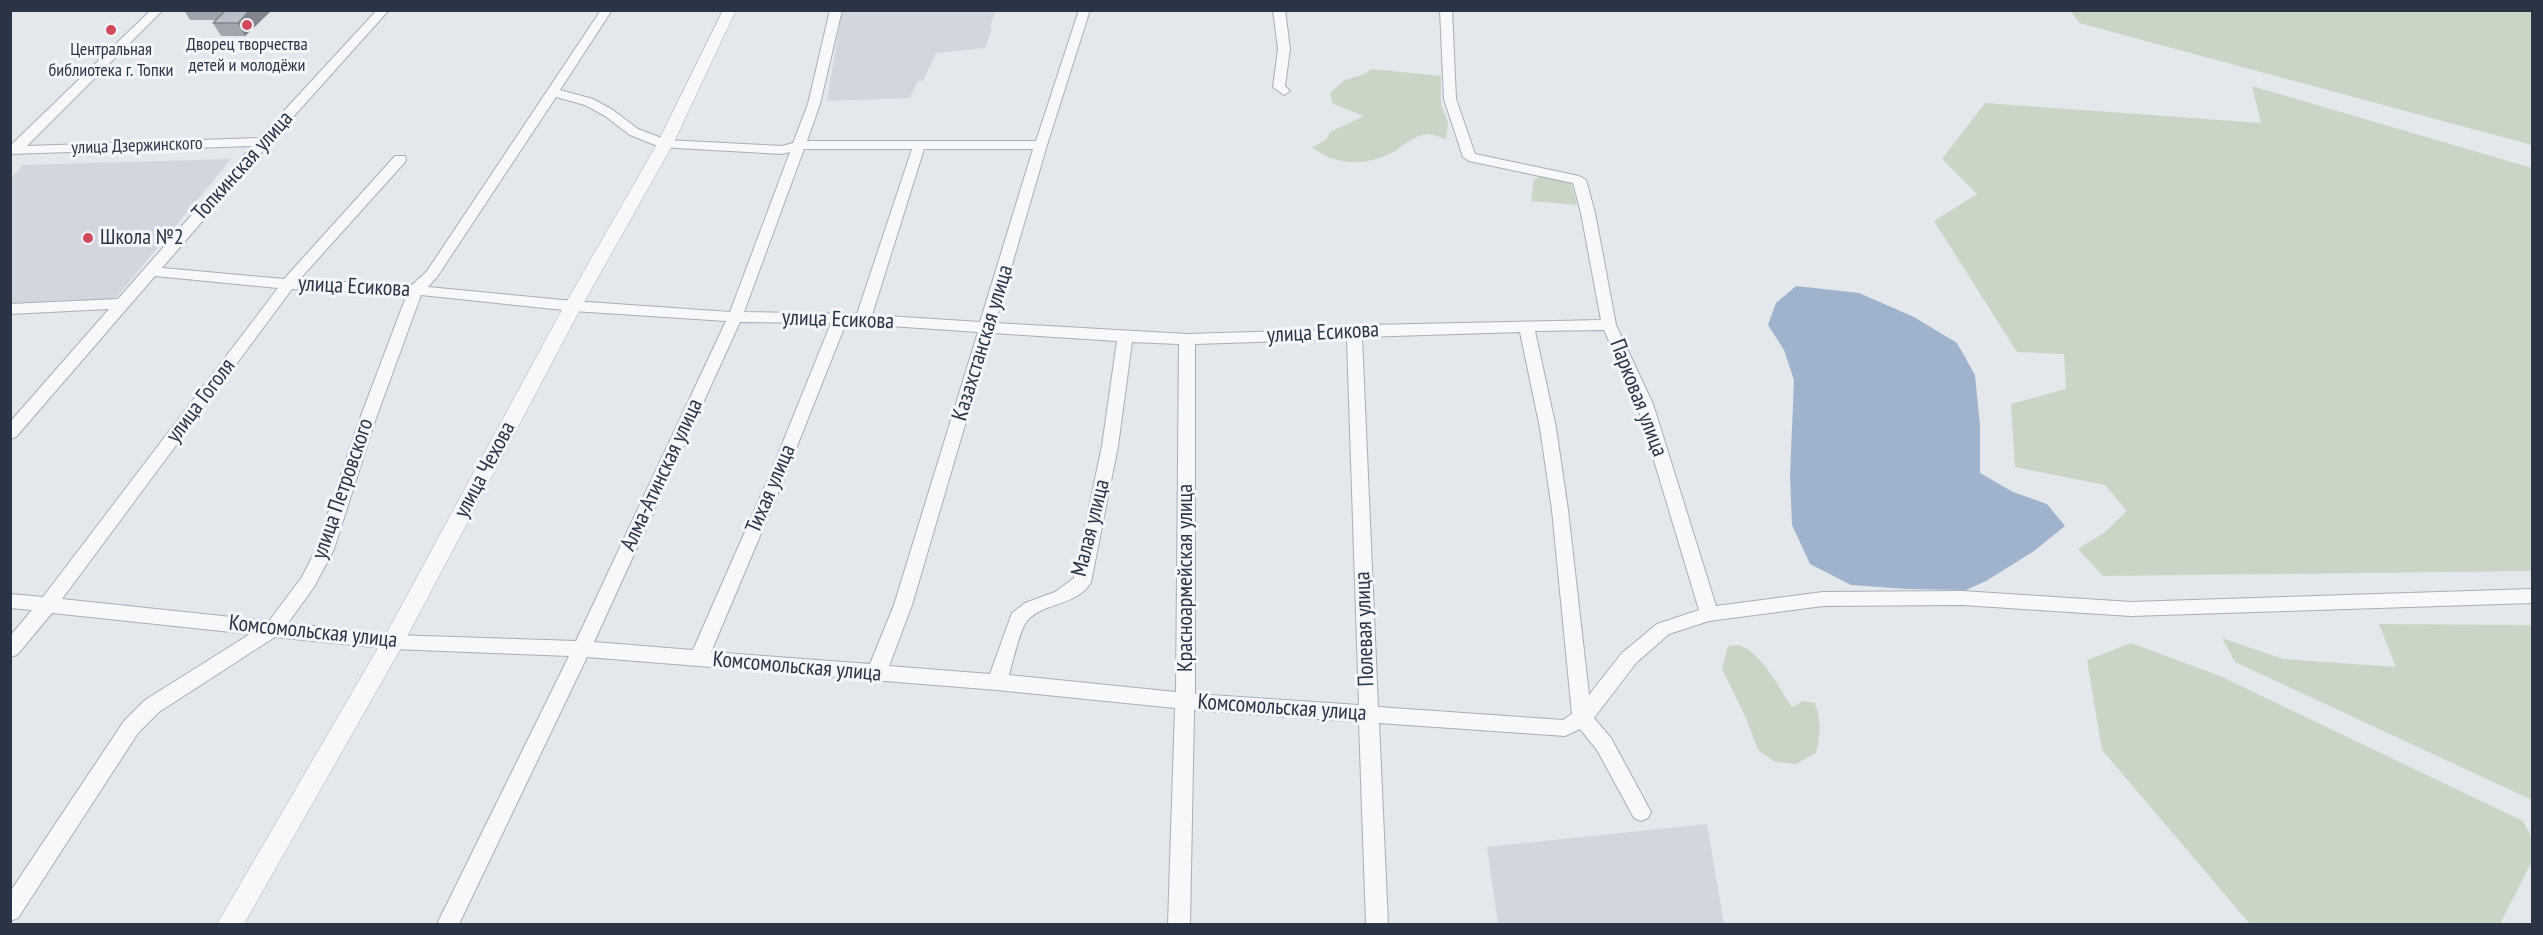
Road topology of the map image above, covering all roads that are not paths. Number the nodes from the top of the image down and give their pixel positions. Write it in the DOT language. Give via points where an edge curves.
graph roads {
  1 [pos="158,10"];
  2 [pos="384,10"];
  3 [pos="607,10"];
  4 [pos="730,10"];
  5 [pos="836,10"];
  6 [pos="1085,10"];
  7 [pos="1280,10"];
  8 [pos="1446,10"];
  9 [pos="1284,91"];
  10 [pos="552,92"];
  11 [pos="263,142"];
  12 [pos="665,144"];
  13 [pos="800,145"];
  14 [pos="1041,145"];
  15 [pos="919,146"];
  16 [pos="13,150"];
  17 [pos="400,159"];
  18 [pos="150,271"];
  19 [pos="288,284"];
  20 [pos="416,290"];
  21 [pos="120,304"];
  22 [pos="573,306"];
  23 [pos="10,309"];
  24 [pos="735,317"];
  25 [pos="840,319"];
  26 [pos="863,319"];
  27 [pos="1608,325"];
  28 [pos="988,326"];
  29 [pos="1527,328"];
  30 [pos="1354,334"];
  31 [pos="1125,337"];
  32 [pos="1187,339"];
  33 [pos="10,433"];
  34 [pos="2532,596"];
  35 [pos="10,601"];
  36 [pos="49,603"];
  37 [pos="1709,614"];
  38 [pos="274,627"];
  39 [pos="393,642"];
  40 [pos="582,649"];
  41 [pos="10,650"];
  42 [pos="699,658"];
  43 [pos="876,674"];
  44 [pos="997,682"];
  45 [pos="1185,701"];
  46 [pos="1369,714"];
  47 [pos="1582,718"];
  48 [pos="1641,812"];
  49 [pos="10,911"];
  50 [pos="230,924"];
  51 [pos="448,924"];
  52 [pos="1179,924"];
  53 [pos="1377,924"];
  1 -- 16 [label="street"];
  2 -- 11 [label="street, Топкинская улица"];
  3 -- 10 [label="street, улица Петровского"];
  4 -- 12 [label="street, улица Чехова"];
  5 -- 13 [label="street, Алма-Атинская улица"];
  6 -- 14 [label="street, Казахстанская улица"];
  7 -- 9 [label="street" via="1284,49 1279,87"];
  8 -- 27 [label="street, Парковая улица" via="1450,99 1469,157 1579,180"];
  10 -- 12 [label="street" via="589,102 634,132"];
  10 -- 20 [label="street, улица Петровского" via="432,274"];
  11 -- 16 [label="street, улица Дзержинского"];
  11 -- 18 [label="street, Топкинская улица"];
  12 -- 13 [label="street" via="782,150"];
  12 -- 22 [label="street, улица Чехова"];
  13 -- 15 [label="street"];
  13 -- 24 [label="street, Алма-Атинская улица"];
  14 -- 15 [label="street"];
  14 -- 28 [label="street, Казахстанская улица"];
  15 -- 26 [label="street"];
  17 -- 19 [label="street, улица Гоголя"];
  18 -- 19 [label="street, улица Есикова"];
  18 -- 21 [label="street, Топкинская улица"];
  19 -- 20 [label="street, улица Есикова"];
  19 -- 36 [label="street, улица Гоголя"];
  20 -- 22 [label="street, улица Есикова"];
  20 -- 38 [label="street, улица Петровского" via="325,549 308,582"];
  21 -- 23 [label="street"];
  21 -- 33 [label="street, Топкинская улица"];
  22 -- 24 [label="street, улица Есикова"];
  22 -- 39 [label="street, улица Чехова"];
  24 -- 25 [label="street, улица Есикова"];
  24 -- 40 [label="street, Алма-Атинская улица"];
  25 -- 26 [label="street, улица Есикова"];
  25 -- 42 [label="street, Тихая улица"];
  26 -- 28 [label="street, улица Есикова"];
  27 -- 29 [label="street, улица Есикова"];
  27 -- 37 [label="street, Парковая улица" via="1645,404"];
  28 -- 31 [label="street, улица Есикова"];
  28 -- 43 [label="street, Казахстанская улица" via="903,605"];
  29 -- 30 [label="street, улица Есикова" via="1369,330"];
  29 -- 47 [label="street" via="1548,428"];
  30 -- 32 [label="street, улица Есикова"];
  30 -- 46 [label="street, Полевая улица"];
  31 -- 32 [label="street, улица Есикова"];
  31 -- 44 [label="street, Малая улица" via="1110,446 1082,582 1018,618"];
  32 -- 45 [label="street, Красноармейская улица"];
  34 -- 37 [label="street" via="2131,609 1962,598 1823,599"];
  35 -- 36 [label="street, Комсомольская улица"];
  36 -- 38 [label="street, Комсомольская улица"];
  36 -- 41 [label="street, улица Гоголя"];
  37 -- 47 [label="street" via="1663,629 1629,658"];
  38 -- 39 [label="street, Комсомольская улица"];
  38 -- 49 [label="street, улица Петровского" via="152,705 131,727"];
  39 -- 40 [label="street, Комсомольская улица"];
  39 -- 50 [label="street, улица Чехова"];
  40 -- 42 [label="street, Комсомольская улица"];
  40 -- 51 [label="street, Алма-Атинская улица"];
  42 -- 43 [label="street, Комсомольская улица"];
  43 -- 44 [label="street, Комсомольская улица"];
  44 -- 45 [label="street, Комсомольская улица"];
  45 -- 46 [label="street, Комсомольская улица"];
  45 -- 52 [label="street, Красноармейская улица"];
  46 -- 47 [label="street, Комсомольская улица" via="1565,728"];
  46 -- 53 [label="street, Полевая улица"];
  47 -- 48 [label="street" via="1604,744"];
}
